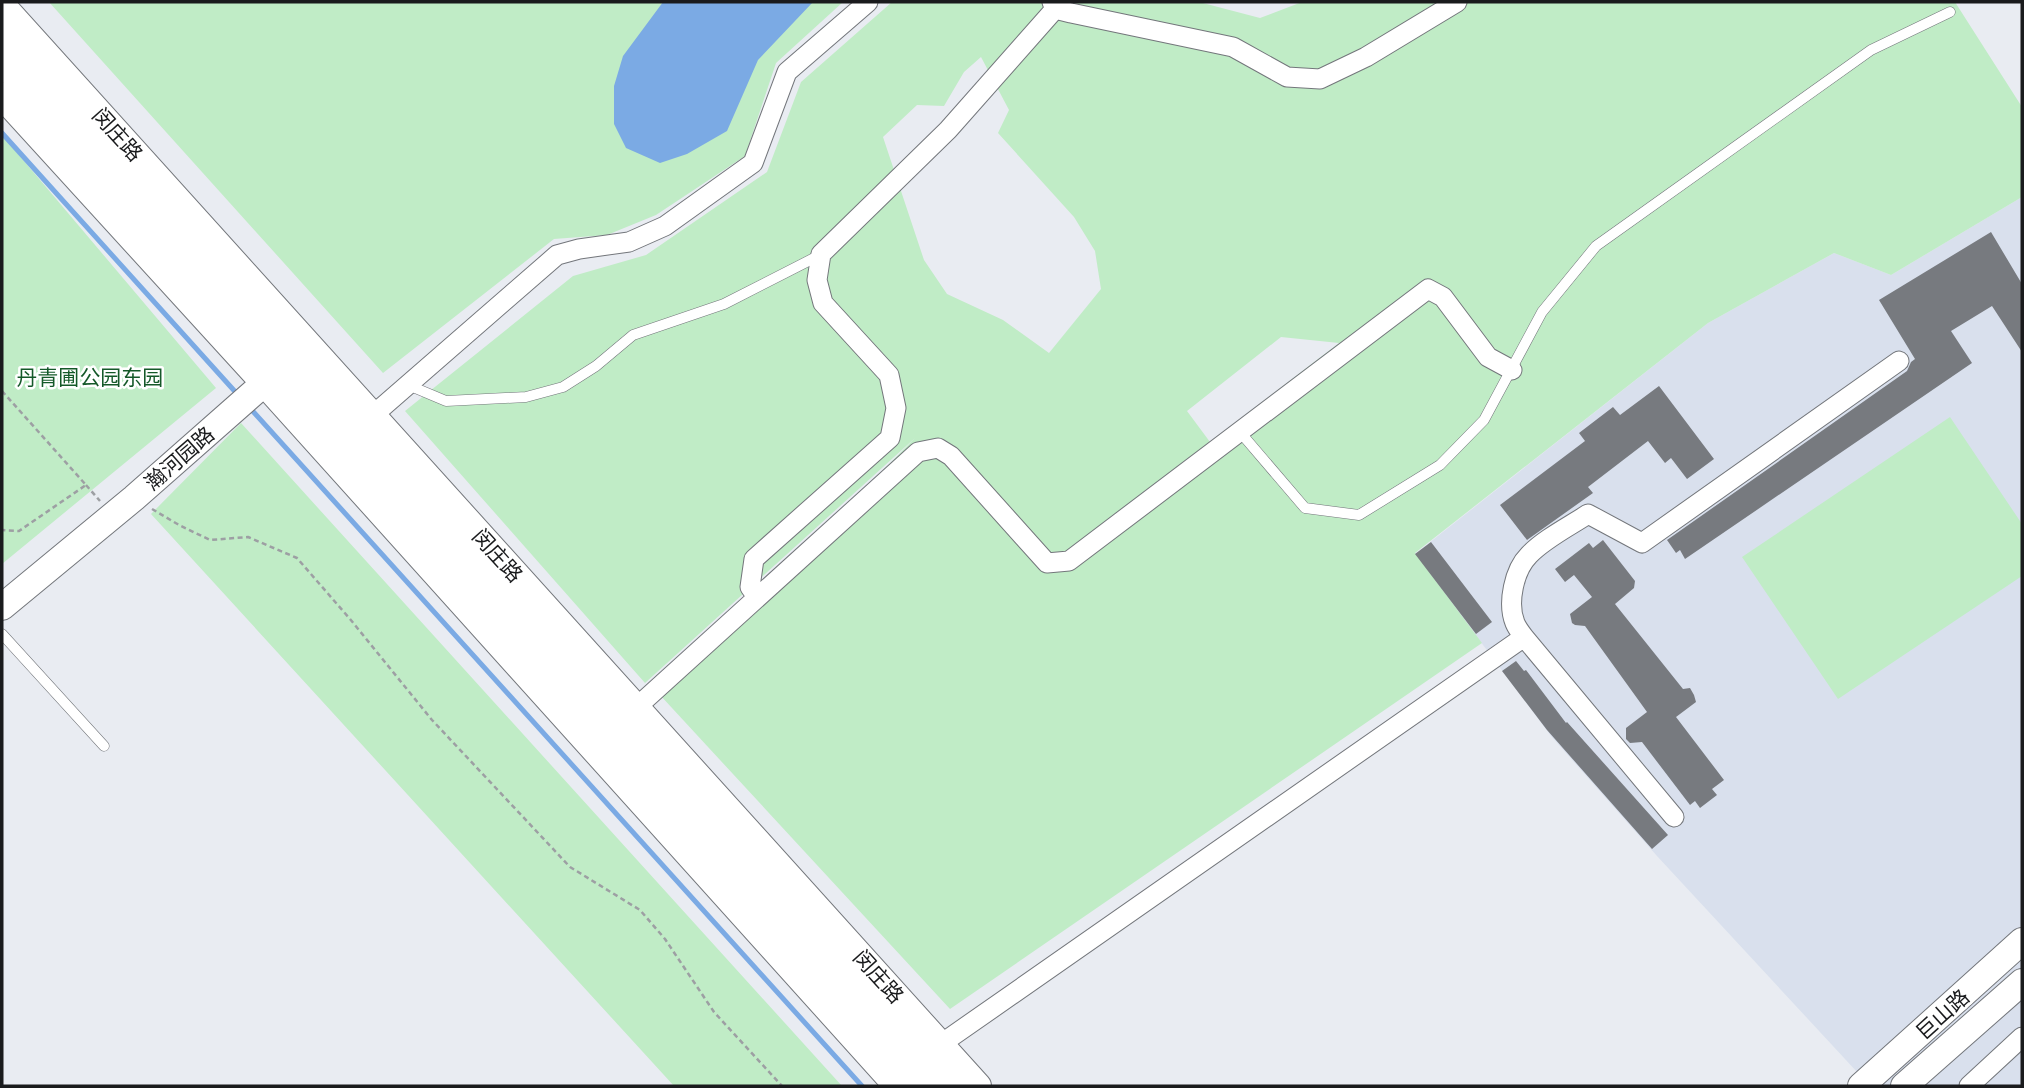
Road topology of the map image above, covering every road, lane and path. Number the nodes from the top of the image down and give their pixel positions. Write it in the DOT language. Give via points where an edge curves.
graph roads {
  1 [pos="868,2"];
  2 [pos="1457,2"];
  3 [pos="1054,5"];
  4 [pos="1950,12"];
  5 [pos="6,32"];
  6 [pos="2,96"];
  7 [pos="821,254"];
  8 [pos="1899,361"];
  9 [pos="1512,370"];
  10 [pos="408,385"];
  11 [pos="257,389"];
  12 [pos="2,391"];
  13 [pos="365,422"];
  14 [pos="1240,432"];
  15 [pos="134,498"];
  16 [pos="2,530"];
  17 [pos="757,597"];
  18 [pos="2,607"];
  19 [pos="2,634"];
  20 [pos="1524,637"];
  21 [pos="629,714"];
  22 [pos="104,746"];
  23 [pos="1674,817"];
  24 [pos="2022,941"];
  25 [pos="2022,982"];
  26 [pos="2022,1037"];
  27 [pos="941,1044"];
  28 [pos="782,1086"];
  29 [pos="897,1086"];
  30 [pos="926,1086"];
  31 [pos="952,1086"];
  32 [pos="978,1086"];
  33 [pos="1861,1086"];
  34 [pos="1904,1086"];
  35 [pos="1969,1086"];
  1 -- 10 [label="street" via="787,72 752,163 666,226 629,242 557,255"];
  2 -- 3 [label="street" via="1320,79 1287,77 1233,47"];
  3 -- 7 [label="street" via="948,130"];
  4 -- 9 [label="lane" via="1871,50 1596,246 1542,312"];
  5 -- 11 [label="main road, 闵庄路"];
  5 -- 13 [label="main road, 闵庄路"];
  6 -- 11 [label="main road, 闵庄路"];
  7 -- 10 [label="lane" via="724,304 633,335 563,387 526,397 446,401"];
  7 -- 17 [label="street" via="817,280 823,303 889,375 896,408 890,438 754,559 750,587"];
  8 -- 20 [label="street" via="1642,543 1588,514 1535,549 1526,557 1513,590 1515,622"];
  9 -- 14 [label="street" via="1488,357 1443,297 1428,289"];
  9 -- 14 [label="lane" via="1484,420 1440,466 1359,514 1305,508"];
  10 -- 13 [label="street"];
  11 -- 13 [label="main road"];
  11 -- 15 [label="main road, 瀚河园路"];
  11 -- 29 [label="main road, 闵庄路"];
  11 -- 30 [label="main road, 闵庄路"];
  12 -- 16 [label="path" via="86,485 19,531"];
  13 -- 21 [label="main road, 闵庄路"];
  14 -- 17 [label="street" via="1069,561 1047,563 951,456 937,448 918,452"];
  15 -- 18 [label="main road, 瀚河园路"];
  15 -- 28 [label="path" via="210,540 248,537 297,558 432,720 570,867 640,910 714,1012"];
  17 -- 21 [label="street"];
  19 -- 22 [label="lane"];
  20 -- 23 [label="street"];
  20 -- 27 [label="street"];
  21 -- 27 [label="main road, 闵庄路"];
  21 -- 31 [label="main road, 闵庄路"];
  24 -- 33 [label="main road, 巨山路"];
  25 -- 34 [label="main road, 巨山路"];
  26 -- 35 [label="street"];
  27 -- 32 [label="main road, 闵庄路"];
}
